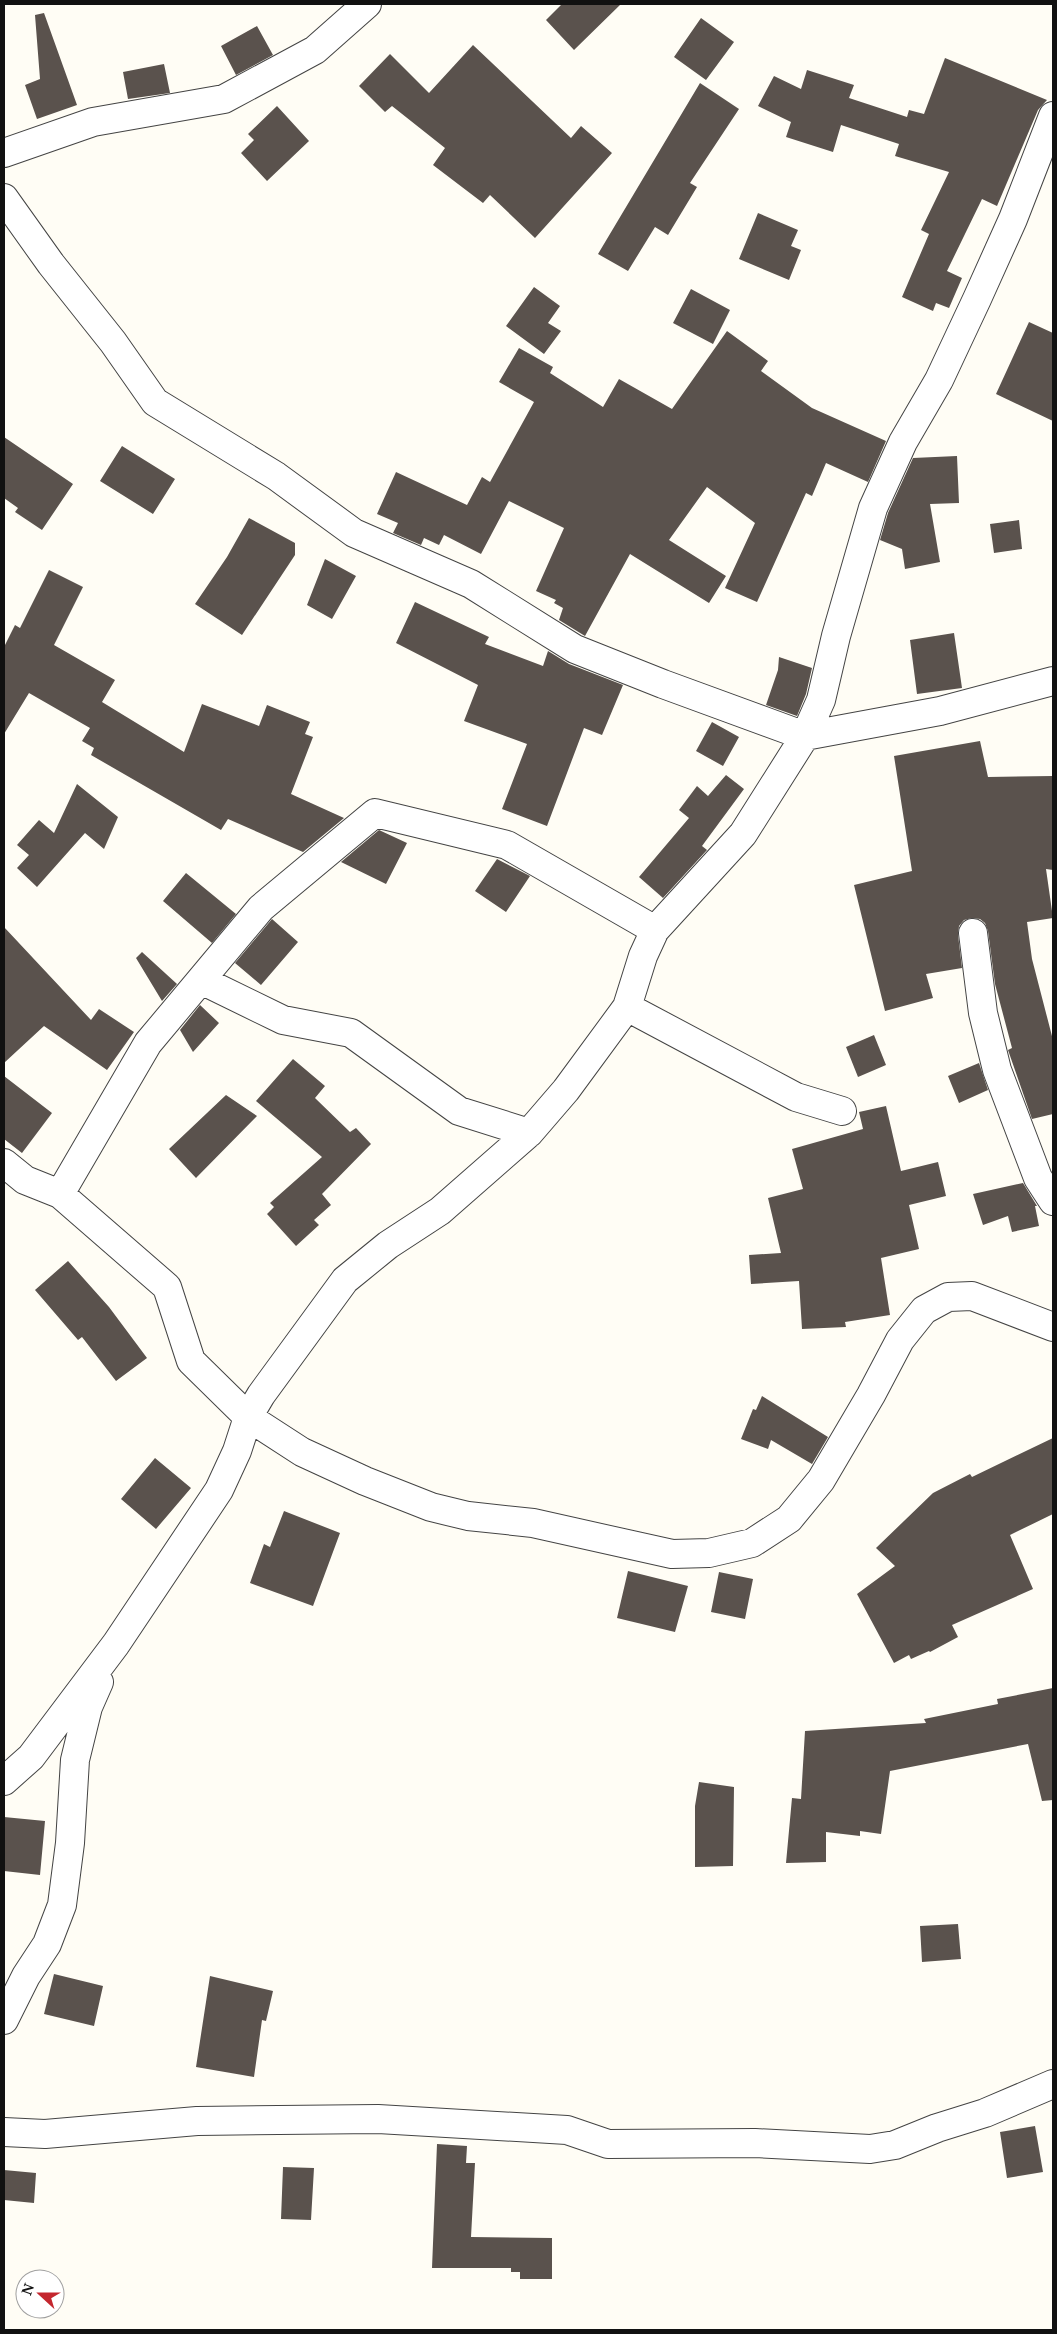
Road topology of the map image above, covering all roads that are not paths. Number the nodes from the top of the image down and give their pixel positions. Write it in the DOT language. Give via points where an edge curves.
graph roads {
  1 [pos="367,4"];
  2 [pos="1053,116"];
  3 [pos="4,154"];
  4 [pos="4,198"];
  5 [pos="1053,680"];
  6 [pos="805,736"];
  7 [pos="655,930"];
  8 [pos="972,933"];
  9 [pos="201,980"];
  10 [pos="627,1007"];
  11 [pos="842,1111"];
  12 [pos="529,1133"];
  13 [pos="4,1163"];
  14 [pos="60,1194"];
  15 [pos="1053,1201"];
  16 [pos="1053,1327"];
  17 [pos="248,1417"];
  18 [pos="116,1644"];
  19 [pos="4,1782"];
  20 [pos="4,2020"];
  21 [pos="1053,2084"];
  22 [pos="4,2132"];
  1 -- 3 [label="street" via="315,50 224,99 93,122"];
  2 -- 6 [label="street" via="977,300 939,380 903,442 873,508 821,700"];
  4 -- 6 [label="street" via="155,402 276,476 354,534 471,584 575,649"];
  5 -- 6 [label="street" via="940,711"];
  6 -- 7 [label="street" via="744,834"];
  7 -- 9 [label="street" via="507,845 375,813 261,908"];
  7 -- 10 [label="street"];
  8 -- 15 [label="street" via="983,1013 997,1070 1038,1178"];
  9 -- 12 [label="street" via="282,1020 351,1032 459,1111"];
  9 -- 14 [label="street" via="148,1044"];
  10 -- 11 [label="street" via="796,1097"];
  10 -- 12 [label="street" via="566,1090"];
  12 -- 17 [label="street" via="440,1211 345,1280 261,1394"];
  13 -- 14 [label="street" via="25,1180"];
  14 -- 17 [label="street" via="167,1287 191,1361"];
  16 -- 17 [label="street" via="972,1296 948,1297 924,1310 900,1340 821,1480 789,1518 752,1543 709,1553 672,1554 534,1523 468,1516 430,1507 302,1452"];
  17 -- 18 [label="street" via="219,1490"];
  18 -- 19 [label="street" via="31,1757"];
  18 -- 20 [label="street" via="88,1707 75,1760 70,1844 62,1905 47,1944 26,1976"];
  21 -- 22 [label="street" via="895,2145 870,2149 755,2144 608,2144 567,2130 378,2119 197,2121 45,2134"];
}
